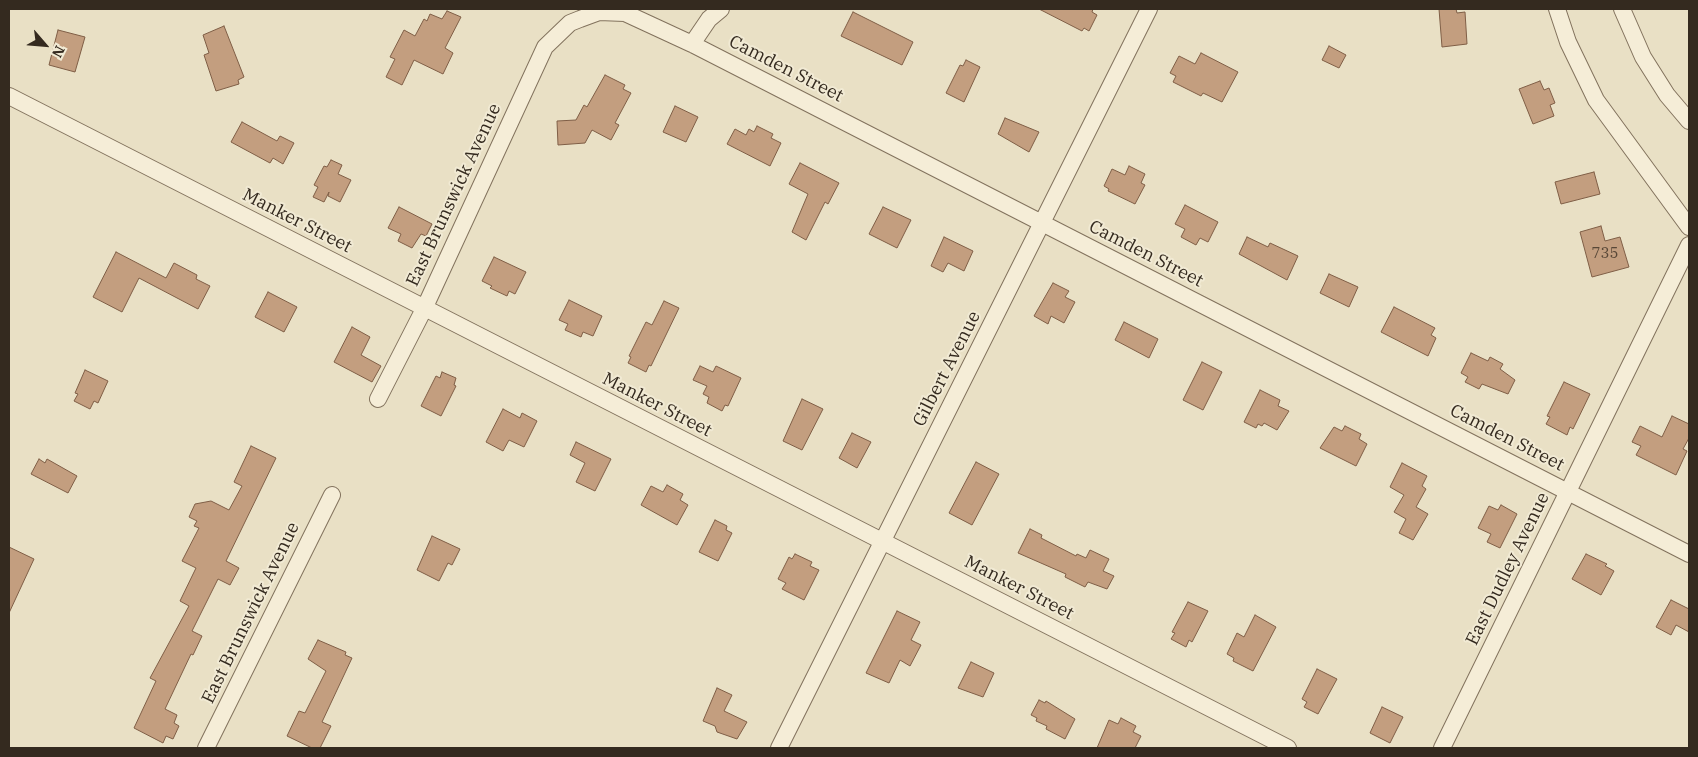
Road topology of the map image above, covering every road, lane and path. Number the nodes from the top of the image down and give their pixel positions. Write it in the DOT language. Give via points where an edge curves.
graph roads {
  1 [pos="721,9"];
  2 [pos="1149,9"];
  3 [pos="1557,9"];
  4 [pos="1622,9"];
  5 [pos="580,19"];
  6 [pos="692,44"];
  7 [pos="9,96"];
  8 [pos="1689,121"];
  9 [pos="1043,224"];
  10 [pos="1689,227"];
  11 [pos="1689,245"];
  12 [pos="424,309"];
  13 [pos="378,400"];
  14 [pos="1568,492"];
  15 [pos="332,495"];
  16 [pos="882,541"];
  17 [pos="1689,554"];
  18 [pos="206,748"];
  19 [pos="779,748"];
  20 [pos="1288,748"];
  21 [pos="1442,748"];
  1 -- 6 [label="street" via="709,19"];
  2 -- 9 [label="street, Gilbert Avenue"];
  3 -- 10 [label="street" via="1579,68 1600,106"];
  4 -- 8 [label="street" via="1643,57"];
  5 -- 6 [label="street, Camden Street" via="598,12 625,13"];
  5 -- 12 [label="street, East Brunswick Avenue" via="545,47"];
  6 -- 9 [label="street, Camden Street"];
  7 -- 12 [label="street, Manker Street"];
  9 -- 14 [label="street, Camden Street"];
  9 -- 16 [label="street, Gilbert Avenue"];
  11 -- 14 [label="street, East Dudley Avenue"];
  12 -- 13 [label="street, East Brunswick Avenue"];
  12 -- 16 [label="street, Manker Street"];
  14 -- 17 [label="street, Camden Street"];
  14 -- 21 [label="street, East Dudley Avenue"];
  15 -- 18 [label="street, East Brunswick Avenue"];
  16 -- 19 [label="street, Gilbert Avenue"];
  16 -- 20 [label="street, Manker Street"];
}
